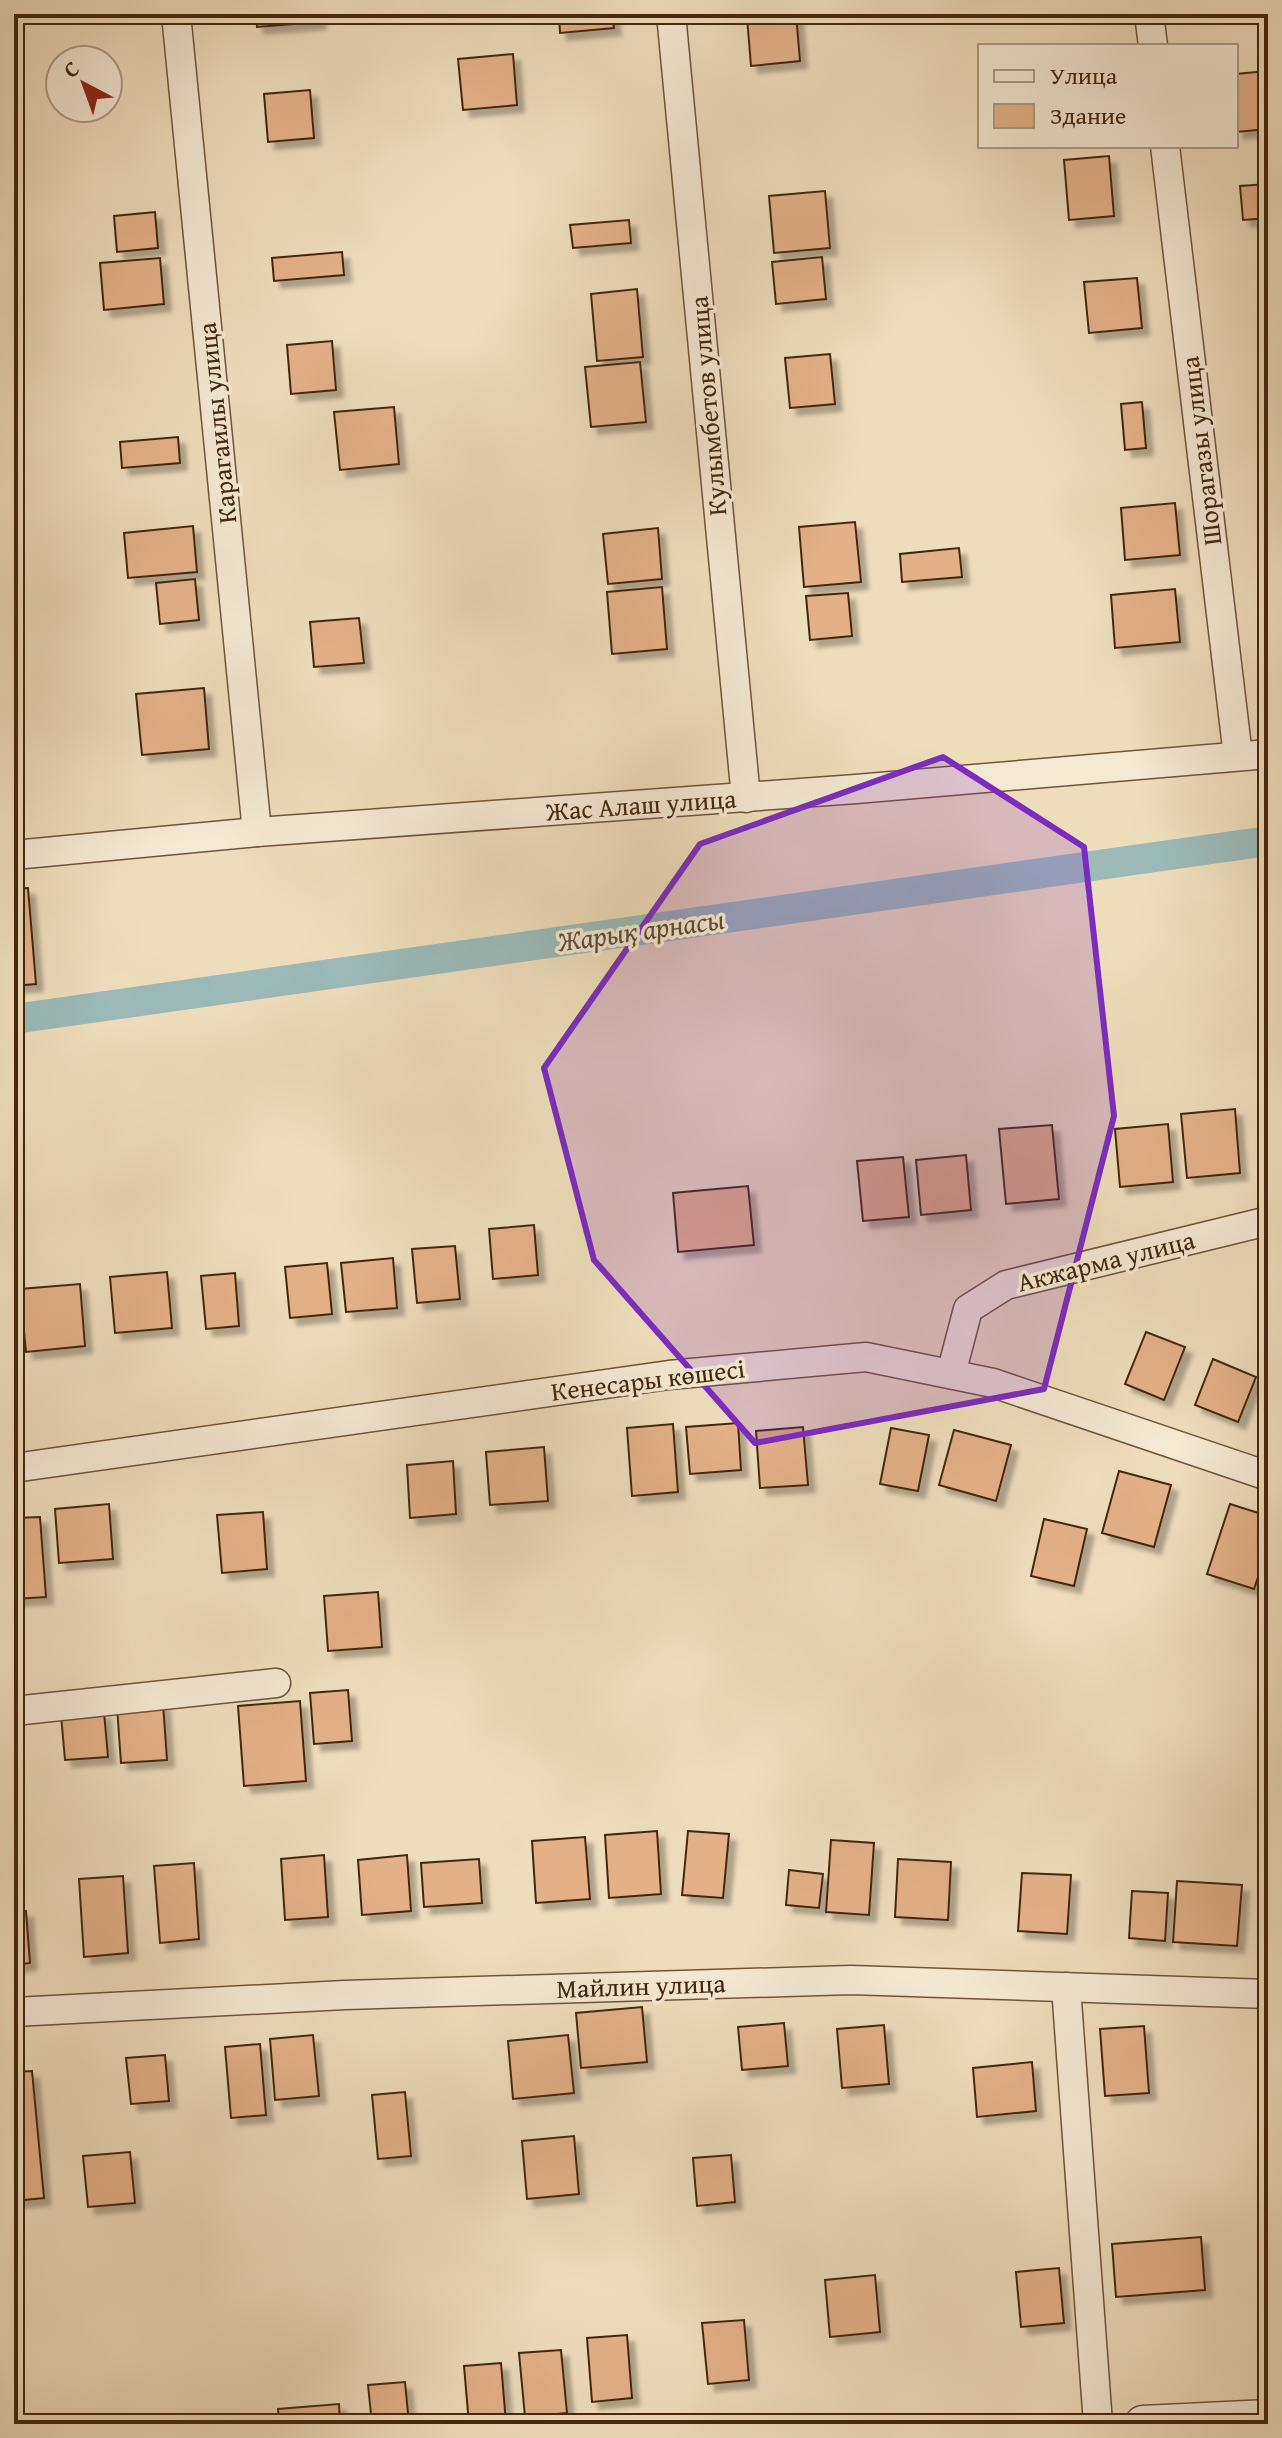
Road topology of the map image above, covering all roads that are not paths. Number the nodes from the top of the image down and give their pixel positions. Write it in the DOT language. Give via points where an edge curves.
graph roads {
  1 [pos="176,14"];
  2 [pos="671,14"];
  3 [pos="1149,14"];
  4 [pos="1153,44"];
  5 [pos="1165,148"];
  6 [pos="1268,754"];
  7 [pos="1238,756"];
  8 [pos="746,798"];
  9 [pos="257,832"];
  10 [pos="14,855"];
  11 [pos="1268,1221"];
  12 [pos="951,1374"];
  13 [pos="14,1468"];
  14 [pos="1268,1476"];
  15 [pos="276,1683"];
  16 [pos="14,1711"];
  17 [pos="1066,1987"];
  18 [pos="1268,1994"];
  19 [pos="14,2012"];
  20 [pos="1268,2418"];
  21 [pos="1098,2424"];
  22 [pos="1143,2424"];
  1 -- 9 [label="street, Карагаилы улица"];
  2 -- 8 [label="street, Кулымбетов улица"];
  3 -- 4 [label="street"];
  5 -- 7 [label="street, Шорагазы улица"];
  6 -- 7 [label="street, Жас Алаш улица"];
  7 -- 8 [label="street, Жас Алаш улица"];
  8 -- 9 [label="street, Жас Алаш улица"];
  9 -- 10 [label="street, Жас Алаш улица"];
  11 -- 12 [label="street, Акжарма улица" via="1006,1285 968,1309"];
  12 -- 13 [label="street, Кенесары көшесі" via="866,1357 669,1375"];
  12 -- 14 [label="street, Кенесары көшесі" via="993,1383"];
  15 -- 16 [label="street"];
  17 -- 18 [label="street, Майлин улица"];
  17 -- 19 [label="street, Майлин улица" via="851,1980 345,1995"];
  17 -- 21 [label="street"];
  20 -- 22 [label="street"];
}
